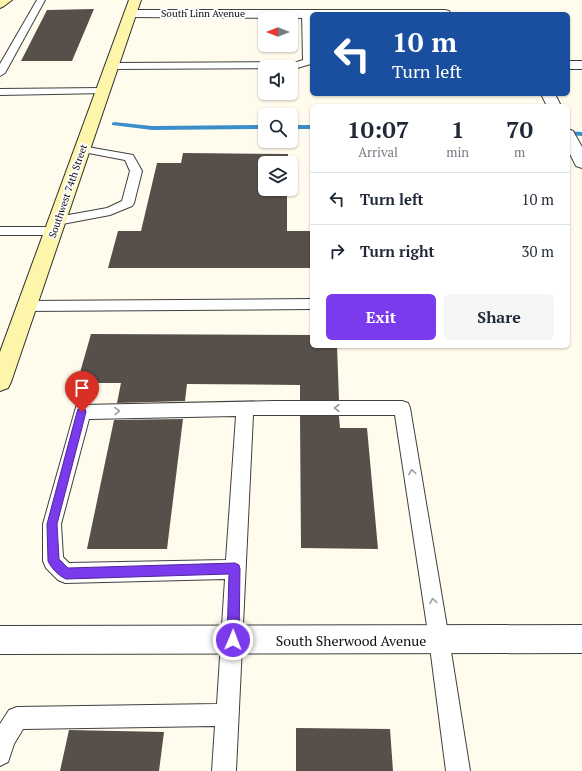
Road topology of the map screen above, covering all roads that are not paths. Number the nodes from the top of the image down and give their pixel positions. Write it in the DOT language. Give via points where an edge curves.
graph roads {
  1 [pos="6,0"];
  2 [pos="40,0"];
  3 [pos="0,4"];
  4 [pos="132,7"];
  5 [pos="306,13"];
  6 [pos="310,13"];
  7 [pos="570,65"];
  8 [pos="582,65"];
  9 [pos="112,66"];
  10 [pos="0,73"];
  11 [pos="102,91"];
  12 [pos="0,92"];
  13 [pos="570,138"];
  14 [pos="82,149"];
  15 [pos="579,157"];
  16 [pos="55,226"];
  17 [pos="0,231"];
  18 [pos="310,304"];
  19 [pos="27,306"];
  20 [pos="0,382"];
  21 [pos="245,409"];
  22 [pos="235,569"];
  23 [pos="439,639"];
  24 [pos="582,639"];
  25 [pos="0,640"];
  26 [pos="233,640"];
  27 [pos="228,715"];
  28 [pos="0,754"];
  29 [pos="224,771"];
  30 [pos="458,771"];
  1 -- 3 [label="main road"];
  2 -- 10 [label="lane"];
  4 -- 5 [label="street, South Linn Avenue"];
  4 -- 9 [label="main road, Southwest 74th Street"];
  5 -- 6 [label="street, South Linn Avenue"];
  5 -- 9 [label="lane" via="308,62 298,65"];
  7 -- 8 [label="street"];
  9 -- 11 [label="main road, Southwest 74th Street"];
  11 -- 12 [label="lane"];
  11 -- 14 [label="main road, Southwest 74th Street"];
  13 -- 15 [label="street"];
  14 -- 16 [label="main road, Southwest 74th Street"];
  14 -- 16 [label="lane" via="129,157 136,171 128,203 110,212"];
  16 -- 17 [label="lane"];
  16 -- 19 [label="main road, Southwest 74th Street"];
  18 -- 19 [label="lane"];
  19 -- 20 [label="main road, Southwest 74th Street"];
  21 -- 22 [label="lane"];
  22 -- 21 [label="lane, one-way" via="66,573 54,561 52,524 82,412"];
  23 -- 21 [label="lane, one-way" via="402,408"];
  22 -- 26 [label="lane"];
  23 -- 24 [label="street, South Sherwood Avenue"];
  23 -- 26 [label="street, South Sherwood Avenue"];
  23 -- 30 [label="lane"];
  25 -- 26 [label="street, South Sherwood Avenue"];
  26 -- 27 [label="lane"];
  27 -- 28 [label="lane" via="17,718 3,740"];
  27 -- 29 [label="lane"];
}
